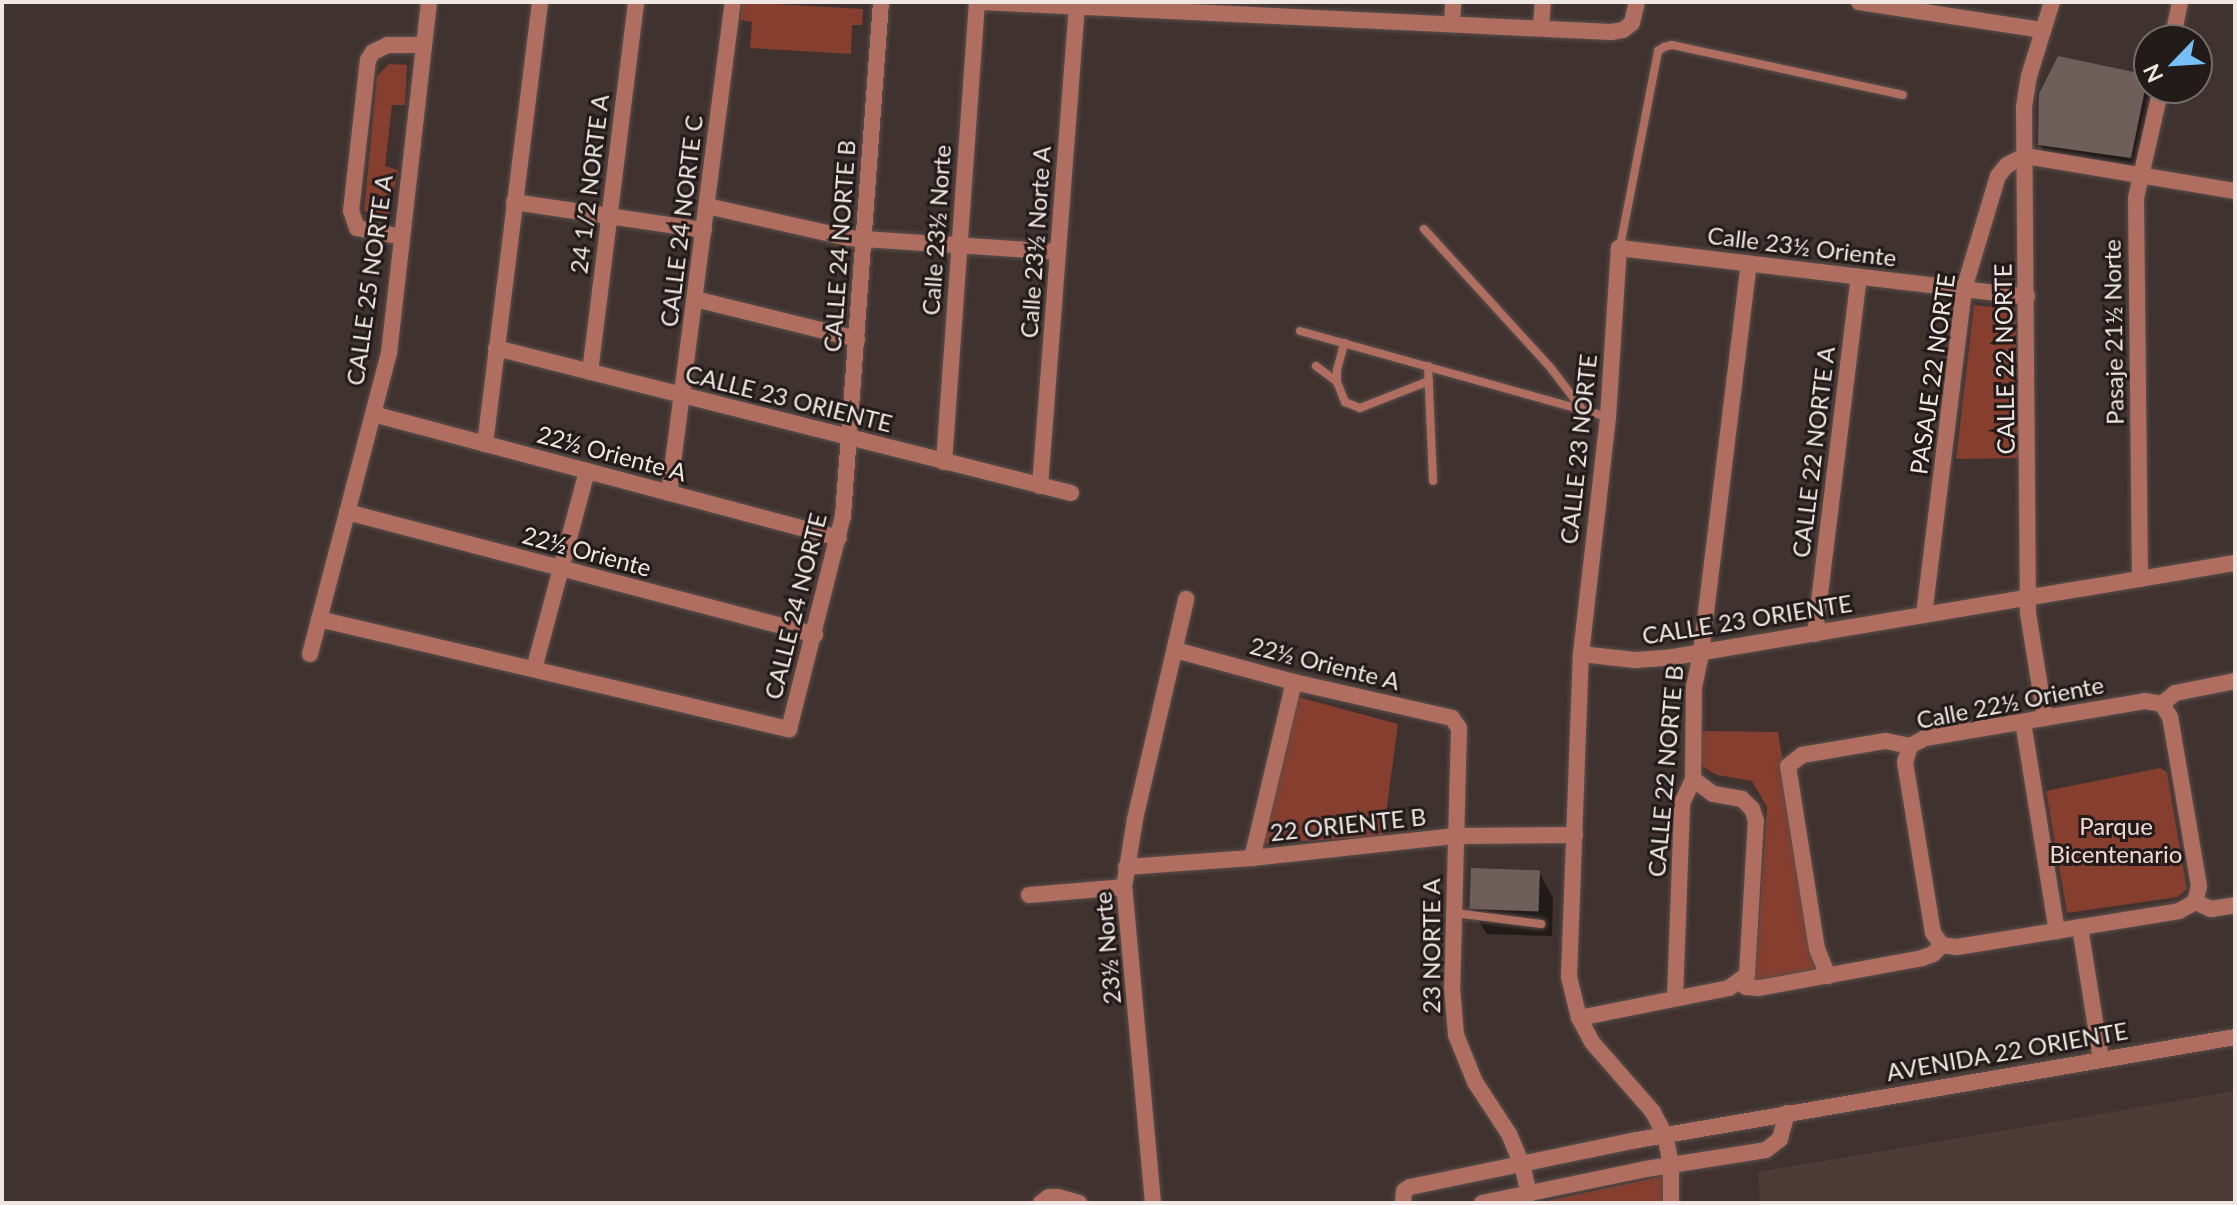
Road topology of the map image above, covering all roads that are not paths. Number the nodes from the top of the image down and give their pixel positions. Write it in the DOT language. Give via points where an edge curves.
graph roads {
  1 [pos="429,2"];
  2 [pos="540,2"];
  3 [pos="636,2"];
  4 [pos="733,2"];
  5 [pos="881,2"];
  6 [pos="979,2"];
  7 [pos="1366,2"];
  8 [pos="1453,2"];
  9 [pos="1543,2"];
  10 [pos="1637,2"];
  11 [pos="1859,2"];
  12 [pos="2052,2"];
  13 [pos="2180,2"];
  14 [pos="1077,4"];
  15 [pos="1182,6"];
  16 [pos="1928,7"];
  17 [pos="1277,9"];
  18 [pos="1365,20"];
  19 [pos="1452,24"];
  20 [pos="2175,24"];
  21 [pos="1541,28"];
  22 [pos="2043,30"];
  23 [pos="424,45"];
  24 [pos="1903,95"];
  25 [pos="2158,104"];
  26 [pos="2025,156"];
  27 [pos="2142,176"];
  28 [pos="2235,191"];
  29 [pos="514,202"];
  30 [pos="707,206"];
  31 [pos="610,216"];
  32 [pos="1424,229"];
  33 [pos="704,230"];
  34 [pos="402,237"];
  35 [pos="864,240"];
  36 [pos="959,246"];
  37 [pos="1619,248"];
  38 [pos="1058,252"];
  39 [pos="1749,264"];
  40 [pos="1859,277"];
  41 [pos="1964,289"];
  42 [pos="2027,297"];
  43 [pos="695,299"];
  44 [pos="1300,331"];
  45 [pos="857,339"];
  46 [pos="1344,343"];
  47 [pos="496,348"];
  48 [pos="1316,366"];
  49 [pos="1428,366"];
  50 [pos="590,372"];
  51 [pos="1429,381"];
  52 [pos="1337,382"];
  53 [pos="683,395"];
  54 [pos="1583,410"];
  55 [pos="373,414"];
  56 [pos="1608,417"];
  57 [pos="849,437"];
  58 [pos="485,444"];
  59 [pos="944,462"];
  60 [pos="587,471"];
  61 [pos="1433,481"];
  62 [pos="1040,486"];
  63 [pos="669,493"];
  64 [pos="1071,493"];
  65 [pos="845,494"];
  66 [pos="347,512"];
  67 [pos="839,538"];
  68 [pos="2235,563"];
  69 [pos="561,568"];
  70 [pos="2140,579"];
  71 [pos="2029,598"];
  72 [pos="1186,599"];
  73 [pos="1924,615"];
  74 [pos="319,619"];
  75 [pos="1815,634"];
  76 [pos="815,635"];
  77 [pos="1175,650"];
  78 [pos="1701,653"];
  79 [pos="310,654"];
  80 [pos="1581,654"];
  81 [pos="534,669"];
  82 [pos="2235,681"];
  83 [pos="1294,682"];
  84 [pos="2162,704"];
  85 [pos="2045,718"];
  86 [pos="2023,722"];
  87 [pos="1459,728"];
  88 [pos="1910,746"];
  89 [pos="1693,779"];
  90 [pos="1575,835"];
  91 [pos="1456,836"];
  92 [pos="1252,858"];
  93 [pos="1126,867"];
  94 [pos="1124,887"];
  95 [pos="1029,895"];
  96 [pos="2195,902"];
  97 [pos="2235,905"];
  98 [pos="1453,909"];
  99 [pos="1541,924"];
  100 [pos="2080,927"];
  101 [pos="2057,931"];
  102 [pos="1942,945"];
  103 [pos="1828,976"];
  104 [pos="1740,982"];
  105 [pos="1675,998"];
  106 [pos="1579,1018"];
  107 [pos="2235,1037"];
  108 [pos="2101,1059"];
  109 [pos="1787,1113"];
  110 [pos="1665,1135"];
  111 [pos="1522,1164"];
  112 [pos="1671,1165"];
  113 [pos="1529,1194"];
  114 [pos="1041,1203"];
  115 [pos="1079,1203"];
  116 [pos="1153,1203"];
  117 [pos="1403,1203"];
  118 [pos="1482,1203"];
  119 [pos="1671,1203"];
  1 -- 23 [label="street, CALLE 25 NORTE A"];
  2 -- 29 [label="street"];
  3 -- 31 [label="street, 24 1/2 NORTE A"];
  4 -- 30 [label="street, CALLE 24 NORTE C"];
  5 -- 35 [label="street, CALLE 24 NORTE B"];
  6 -- 14 [label="street"];
  6 -- 36 [label="street, Calle 23½ Norte"];
  7 -- 18 [label="street"];
  8 -- 19 [label="street"];
  9 -- 21 [label="street"];
  10 -- 21 [label="street" via="1628,27 1611,32"];
  11 -- 16 [label="street"];
  12 -- 22 [label="street, CALLE 22 NORTE"];
  13 -- 20 [label="street"];
  14 -- 15 [label="street"];
  14 -- 38 [label="street, Calle 23½ Norte A"];
  15 -- 17 [label="street"];
  16 -- 22 [label="street"];
  17 -- 18 [label="street"];
  18 -- 19 [label="street"];
  19 -- 21 [label="street"];
  22 -- 26 [label="street, CALLE 22 NORTE" via="2024,96"];
  23 -- 34 [label="street, CALLE 25 NORTE A"];
  23 -- 34 [label="street" via="388,45 368,60 351,211 357,228"];
  24 -- 37 [label="lane" via="1664,47 1658,51"];
  25 -- 27 [label="street, Pasaje 21½ Norte"];
  26 -- 27 [label="street"];
  26 -- 41 [label="street, PASAJE 22 NORTE" via="1998,176"];
  26 -- 42 [label="street, CALLE 22 NORTE"];
  27 -- 28 [label="street"];
  27 -- 70 [label="street, Pasaje 21½ Norte" via="2136,198"];
  29 -- 31 [label="street"];
  29 -- 47 [label="street"];
  30 -- 33 [label="street, CALLE 24 NORTE C"];
  30 -- 35 [label="street"];
  31 -- 33 [label="street"];
  31 -- 50 [label="street, 24 1/2 NORTE A"];
  32 -- 54 [label="lane"];
  33 -- 43 [label="street, CALLE 24 NORTE C"];
  34 -- 55 [label="street, CALLE 25 NORTE A" via="389,353"];
  35 -- 36 [label="street"];
  35 -- 45 [label="street, CALLE 24 NORTE B"];
  36 -- 38 [label="street"];
  36 -- 59 [label="street, Calle 23½ Norte"];
  37 -- 39 [label="street, Calle 23½ Oriente"];
  37 -- 56 [label="street, CALLE 23 NORTE"];
  38 -- 62 [label="street, Calle 23½ Norte A"];
  39 -- 40 [label="street, Calle 23½ Oriente"];
  39 -- 78 [label="street, CALLE 22 NORTE B"];
  40 -- 41 [label="street, Calle 23½ Oriente"];
  40 -- 75 [label="street, CALLE 22 NORTE A"];
  41 -- 42 [label="street, Calle 23½ Oriente"];
  41 -- 73 [label="street, PASAJE 22 NORTE"];
  42 -- 71 [label="street, CALLE 22 NORTE"];
  43 -- 45 [label="street"];
  43 -- 53 [label="street, CALLE 24 NORTE C"];
  44 -- 46 [label="lane"];
  45 -- 57 [label="street, CALLE 24 NORTE B"];
  46 -- 49 [label="lane"];
  46 -- 52 [label="lane"];
  47 -- 50 [label="street, CALLE 23 ORIENTE"];
  47 -- 58 [label="street"];
  48 -- 52 [label="lane"];
  49 -- 51 [label="lane"];
  49 -- 54 [label="lane"];
  50 -- 53 [label="street, CALLE 23 ORIENTE"];
  51 -- 52 [label="lane" via="1360,408 1345,402"];
  51 -- 61 [label="lane"];
  53 -- 57 [label="street, CALLE 23 ORIENTE"];
  53 -- 63 [label="street, CALLE 24 NORTE C"];
  54 -- 56 [label="lane"];
  55 -- 58 [label="street, 22½ Oriente A"];
  55 -- 66 [label="street, CALLE 25 NORTE A"];
  56 -- 80 [label="street, CALLE 23 NORTE"];
  57 -- 59 [label="street, CALLE 23 ORIENTE"];
  57 -- 65 [label="street, CALLE 24 NORTE B"];
  58 -- 60 [label="street, 22½ Oriente A"];
  59 -- 62 [label="street, CALLE 23 ORIENTE"];
  60 -- 63 [label="street, 22½ Oriente A"];
  60 -- 69 [label="street"];
  62 -- 64 [label="street, CALLE 23 ORIENTE"];
  63 -- 67 [label="street, 22½ Oriente A"];
  65 -- 67 [label="street, CALLE 24 NORTE"];
  66 -- 69 [label="street, 22½ Oriente"];
  66 -- 74 [label="street, CALLE 25 NORTE A"];
  67 -- 76 [label="street, CALLE 24 NORTE"];
  68 -- 70 [label="street, CALLE 23 ORIENTE"];
  69 -- 76 [label="street, 22½ Oriente"];
  69 -- 81 [label="street"];
  70 -- 71 [label="street, CALLE 23 ORIENTE"];
  71 -- 73 [label="street, CALLE 23 ORIENTE"];
  71 -- 85 [label="street, CALLE 22 NORTE"];
  72 -- 77 [label="street, 23½ Norte"];
  73 -- 75 [label="street, CALLE 23 ORIENTE"];
  74 -- 79 [label="street, CALLE 25 NORTE A"];
  74 -- 81 [label="street"];
  75 -- 78 [label="street, CALLE 23 ORIENTE"];
  76 -- 81 [label="street, CALLE 24 NORTE" via="789,729"];
  77 -- 83 [label="street, 22½ Oriente A"];
  77 -- 93 [label="street, 23½ Norte"];
  78 -- 80 [label="street, CALLE 23 ORIENTE" via="1635,660"];
  78 -- 89 [label="street, CALLE 22 NORTE B" via="1694,687"];
  80 -- 90 [label="street"];
  82 -- 84 [label="street, Calle 22½ Oriente" via="2181,691"];
  83 -- 87 [label="street, 22½ Oriente A" via="1452,718"];
  83 -- 92 [label="street"];
  84 -- 85 [label="street, Calle 22½ Oriente" via="2145,701"];
  84 -- 96 [label="street" via="2170,717 2199,886"];
  85 -- 86 [label="street, Calle 22½ Oriente"];
  86 -- 88 [label="street, Calle 22½ Oriente" via="1925,738"];
  86 -- 101 [label="street"];
  87 -- 91 [label="street, 23 NORTE A"];
  88 -- 102 [label="street" via="1905,762 1933,933"];
  88 -- 103 [label="street, Calle 22½ Oriente" via="1886,741 1791,761 1788,772 1817,949"];
  89 -- 104 [label="street" via="1713,794 1742,799 1756,821 1747,975"];
  89 -- 105 [label="street, CALLE 22 NORTE B" via="1682,803"];
  90 -- 91 [label="street, 22 ORIENTE B"];
  90 -- 106 [label="street" via="1569,977"];
  91 -- 92 [label="street, 22 ORIENTE B"];
  91 -- 98 [label="street, 23 NORTE A"];
  92 -- 93 [label="street, 22 ORIENTE B"];
  93 -- 94 [label="street, 23½ Norte"];
  94 -- 95 [label="street"];
  94 -- 116 [label="street, 23½ Norte"];
  96 -- 97 [label="street" via="2211,909"];
  96 -- 100 [label="street" via="2179,911"];
  98 -- 99 [label="lane" via="1456,914"];
  98 -- 111 [label="street, 23 NORTE A" via="1456,1035 1475,1082"];
  100 -- 101 [label="street"];
  100 -- 108 [label="street"];
  101 -- 102 [label="street"];
  102 -- 103 [label="street" via="1928,957"];
  103 -- 104 [label="street" via="1759,988"];
  104 -- 105 [label="street"];
  105 -- 106 [label="street"];
  106 -- 110 [label="street" via="1602,1058 1653,1112"];
  107 -- 108 [label="street, AVENIDA 22 ORIENTE"];
  108 -- 109 [label="street, AVENIDA 22 ORIENTE"];
  109 -- 110 [label="street, AVENIDA 22 ORIENTE"];
  109 -- 112 [label="street" via="1780,1139 1766,1150"];
  110 -- 111 [label="street, AVENIDA 22 ORIENTE"];
  110 -- 112 [label="street"];
  111 -- 113 [label="street, 23 NORTE A"];
  111 -- 117 [label="street, AVENIDA 22 ORIENTE" via="1410,1187"];
  112 -- 113 [label="street"];
  112 -- 119 [label="street"];
  113 -- 118 [label="street"];
  114 -- 115 [label="street" via="1058,1197"];
}
